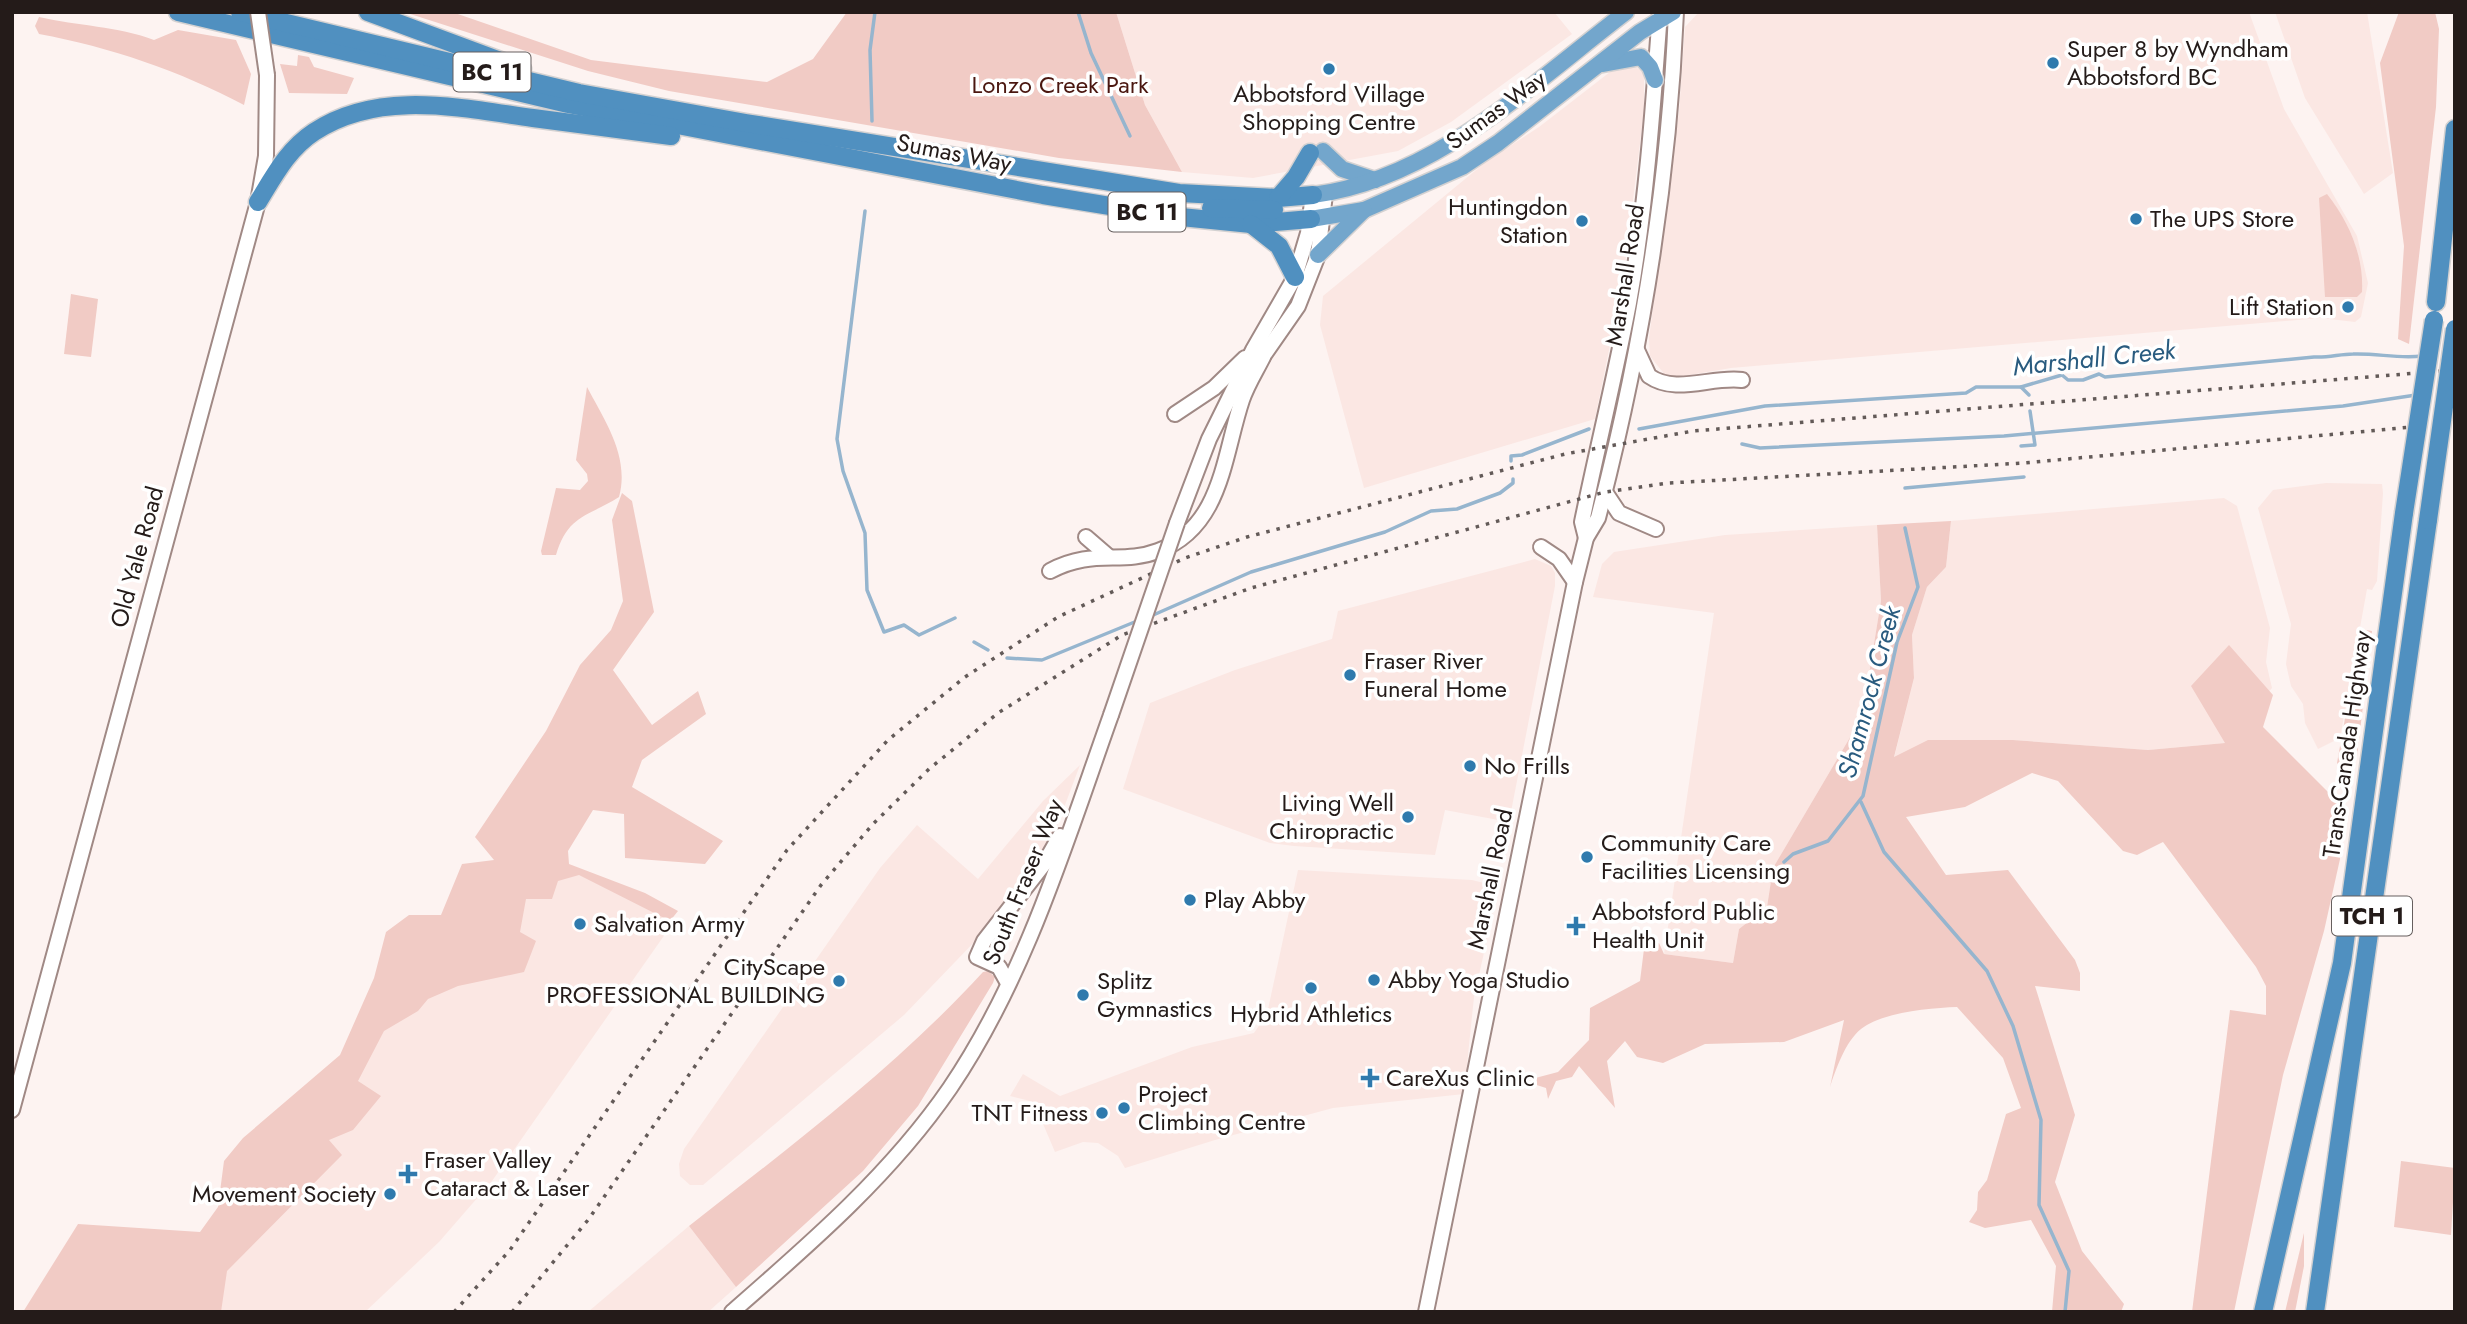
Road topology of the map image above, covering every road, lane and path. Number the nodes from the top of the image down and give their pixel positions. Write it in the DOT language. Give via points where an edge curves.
graph roads {
  1 [pos="178,12"];
  2 [pos="240,12"];
  3 [pos="258,12"];
  4 [pos="368,12"];
  5 [pos="1626,12"];
  6 [pos="1674,12"];
  7 [pos="1659,17"];
  8 [pos="1597,65"];
  9 [pos="1655,80"];
  10 [pos="746,123"];
  11 [pos="2455,129"];
  12 [pos="1317,152"];
  13 [pos="928,172"];
  14 [pos="2455,179"];
  15 [pos="1376,180"];
  16 [pos="1043,195"];
  17 [pos="1278,198"];
  18 [pos="258,202"];
  19 [pos="1317,206"];
  20 [pos="1364,210"];
  21 [pos="1251,224"];
  22 [pos="1318,256"];
  23 [pos="1294,277"];
  24 [pos="2435,311"];
  25 [pos="2455,329"];
  26 [pos="1637,348"];
  27 [pos="1258,353"];
  28 [pos="1742,380"];
  29 [pos="1175,414"];
  30 [pos="1605,492"];
  31 [pos="1656,529"];
  32 [pos="1086,537"];
  33 [pos="1586,538"];
  34 [pos="1541,547"];
  35 [pos="1108,556"];
  36 [pos="1050,571"];
  37 [pos="1576,582"];
  38 [pos="1085,788"];
  39 [pos="1007,983"];
  40 [pos="12,1110"];
  41 [pos="732,1312"];
  42 [pos="1426,1312"];
  43 [pos="2263,1312"];
  44 [pos="2315,1312"];
  1 -- 13 [label="highway, Sumas Way / BC 11" via="568,104"];
  2 -- 10 [label="highway, Sumas Way / BC 11" via="579,93"];
  3 -- 18 [label="main road, Old Yale Road, bridge" via="267,75 267,142"];
  4 -- 10 [label="highway" via="527,70"];
  5 -- 15 [label="highway, Sumas Way / BC 11" via="1465,135"];
  6 -- 7 [label="highway, Sumas Way / BC 11"];
  6 -- 26 [label="main road, Marshall Road" via="1666,148"];
  7 -- 8 [label="highway, Sumas Way / BC 11"];
  7 -- 9 [label="main road, Marshall Road"];
  8 -- 9 [label="highway" via="1641,57"];
  8 -- 20 [label="highway, Sumas Way / BC 11" via="1462,167"];
  9 -- 33 [label="main road, Marshall Road" via="1629,303 1582,522"];
  10 -- 17 [label="highway, Sumas Way / BC 11" via="1098,182 1216,197"];
  11 -- 24 [label="highway"];
  12 -- 15 [label="highway" via="1342,169"];
  12 -- 17 [label="highway"];
  13 -- 16 [label="highway, Sumas Way / BC 11"];
  13 -- 18 [label="highway" via="808,159 488,111 399,105 345,117 312,133 283,161"];
  14 -- 24 [label="highway, Trans-Canada Highway / TCH 1"];
  15 -- 19 [label="highway, Sumas Way / BC 11"];
  16 -- 19 [label="highway" via="1239,210"];
  16 -- 21 [label="highway, Sumas Way / BC 11"];
  17 -- 19 [label="highway, Sumas Way / BC 11"];
  18 -- 40 [label="main road, Old Yale Road"];
  19 -- 20 [label="highway, Sumas Way / BC 11"];
  19 -- 21 [label="highway, Sumas Way / BC 11"];
  19 -- 22 [label="main road, South Fraser Way"];
  19 -- 23 [label="main road, South Fraser Way"];
  20 -- 22 [label="highway"];
  21 -- 23 [label="highway" via="1279,246"];
  22 -- 27 [label="main road, South Fraser Way" via="1298,306"];
  23 -- 27 [label="main road, South Fraser Way"];
  24 -- 43 [label="highway, Trans-Canada Highway / TCH 1, bridge" via="2342,962"];
  25 -- 44 [label="highway, Trans-Canada Highway / TCH 1, bridge"];
  26 -- 28 [label="main road" via="1649,376 1667,384"];
  26 -- 30 [label="main road, Marshall Road"];
  27 -- 29 [label="main road"];
  27 -- 35 [label="main road" via="1214,501 1203,520 1182,540 1156,552"];
  27 -- 38 [label="main road, South Fraser Way, bridge" via="1209,439"];
  30 -- 31 [label="main road" via="1619,513"];
  30 -- 33 [label="main road, Marshall Road"];
  32 -- 35 [label="main road"];
  33 -- 37 [label="main road, Marshall Road"];
  34 -- 37 [label="main road" via="1559,559"];
  35 -- 36 [label="main road" via="1068,561"];
  37 -- 42 [label="main road, Marshall Road"];
  38 -- 39 [label="main road, South Fraser Way"];
  38 -- 39 [label="main road" via="1044,864 977,957 999,967"];
  39 -- 41 [label="main road, South Fraser Way" via="949,1089 897,1154 811,1244"];
}
